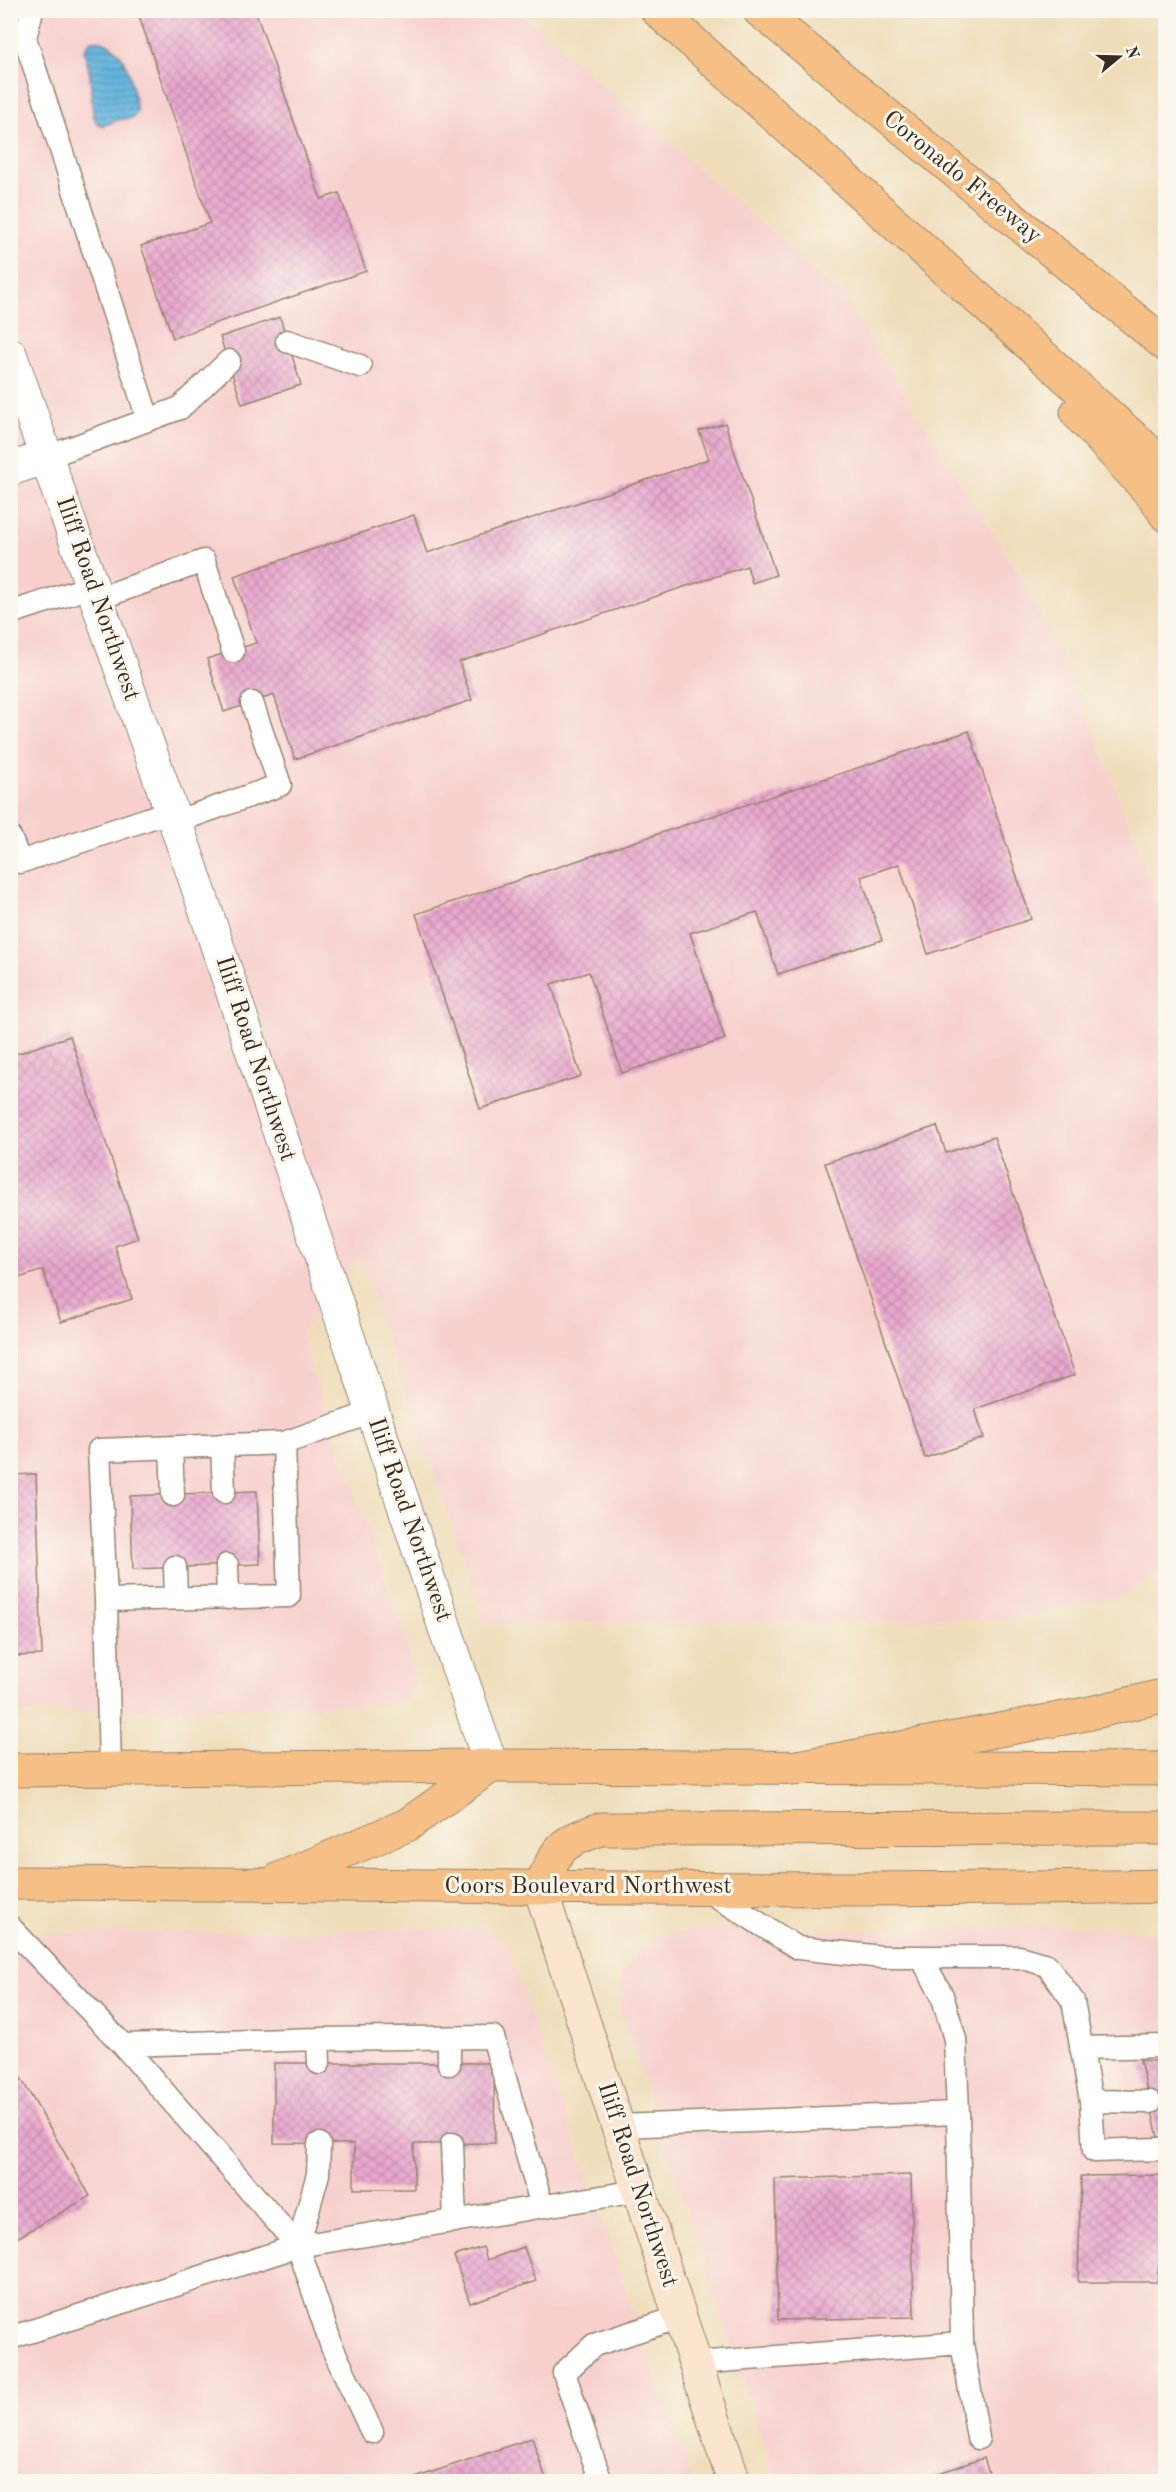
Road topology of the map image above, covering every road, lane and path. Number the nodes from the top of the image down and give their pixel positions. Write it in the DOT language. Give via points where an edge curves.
graph roads {
  1 [pos="32,10"];
  2 [pos="657,10"];
  3 [pos="759,10"];
  4 [pos="961,285"];
  5 [pos="287,341"];
  6 [pos="1166,345"];
  7 [pos="10,354"];
  8 [pos="229,361"];
  9 [pos="360,366"];
  10 [pos="148,419"];
  11 [pos="47,457"];
  12 [pos="1166,467"];
  13 [pos="10,469"];
  14 [pos="1166,515"];
  15 [pos="95,592"];
  16 [pos="10,613"];
  17 [pos="233,651"];
  18 [pos="252,703"];
  19 [pos="173,816"];
  20 [pos="10,837"];
  21 [pos="373,1412"];
  22 [pos="284,1443"];
  23 [pos="222,1445"];
  24 [pos="171,1447"];
  25 [pos="224,1492"];
  26 [pos="173,1495"];
  27 [pos="227,1565"];
  28 [pos="175,1567"];
  29 [pos="176,1598"];
  30 [pos="228,1598"];
  31 [pos="106,1600"];
  32 [pos="1166,1695"];
  33 [pos="491,1766"];
  34 [pos="792,1768"];
  35 [pos="1166,1769"];
  36 [pos="10,1770"];
  37 [pos="110,1770"];
  38 [pos="1166,1828"];
  39 [pos="10,1883"];
  40 [pos="269,1883"];
  41 [pos="1166,1886"];
  42 [pos="1120,1887"];
  43 [pos="540,1888"];
  44 [pos="704,1888"];
  45 [pos="1166,1894"];
  46 [pos="10,1927"];
  47 [pos="921,1957"];
  48 [pos="449,2038"];
  49 [pos="318,2039"];
  50 [pos="123,2045"];
  51 [pos="1166,2046"];
  52 [pos="1081,2049"];
  53 [pos="319,2063"];
  54 [pos="449,2064"];
  55 [pos="1091,2101"];
  56 [pos="1150,2102"];
  57 [pos="958,2113"];
  58 [pos="618,2126"];
  59 [pos="319,2144"];
  60 [pos="452,2144"];
  61 [pos="1160,2149"];
  62 [pos="638,2191"];
  63 [pos="542,2206"];
  64 [pos="455,2221"];
  65 [pos="298,2246"];
  66 [pos="680,2317"];
  67 [pos="10,2338"];
  68 [pos="962,2343"];
  69 [pos="695,2363"];
  70 [pos="372,2432"];
  71 [pos="978,2438"];
  72 [pos="601,2481"];
  73 [pos="734,2481"];
  1 -- 10 [label="lane" via="25,38"];
  2 -- 4 [label="main road"];
  3 -- 6 [label="main road, Coronado Freeway"];
  4 -- 12 [label="main road"];
  4 -- 14 [label="main road" via="1156,499"];
  5 -- 9 [label="lane"];
  7 -- 11 [label="street, Iliff Road Northwest"];
  8 -- 10 [label="lane" via="180,408"];
  10 -- 11 [label="lane"];
  11 -- 13 [label="street"];
  11 -- 15 [label="street, Iliff Road Northwest"];
  15 -- 16 [label="lane"];
  15 -- 17 [label="lane" via="204,561"];
  15 -- 19 [label="street, Iliff Road Northwest"];
  18 -- 19 [label="lane" via="280,785"];
  19 -- 20 [label="lane" via="20,862"];
  19 -- 21 [label="street, Iliff Road Northwest"];
  21 -- 22 [label="lane"];
  21 -- 33 [label="street, Iliff Road Northwest"];
  22 -- 23 [label="lane"];
  22 -- 30 [label="lane" via="289,1596"];
  23 -- 24 [label="lane"];
  23 -- 25 [label="lane"];
  24 -- 26 [label="lane"];
  24 -- 31 [label="lane" via="99,1450"];
  27 -- 30 [label="lane"];
  28 -- 29 [label="lane"];
  29 -- 30 [label="lane"];
  29 -- 31 [label="lane"];
  31 -- 37 [label="lane"];
  32 -- 34 [label="main road" via="1086,1714"];
  33 -- 34 [label="main road"];
  33 -- 37 [label="main road"];
  33 -- 40 [label="main road" via="407,1825"];
  34 -- 35 [label="main road"];
  36 -- 37 [label="main road"];
  38 -- 43 [label="main road" via="601,1828 574,1838 555,1853"];
  39 -- 40 [label="main road, Coors Boulevard Northwest"];
  40 -- 43 [label="main road, Coors Boulevard Northwest"];
  41 -- 42 [label="main road, Coors Boulevard Northwest"];
  42 -- 44 [label="main road, Coors Boulevard Northwest"];
  42 -- 45 [label="main road"];
  43 -- 44 [label="main road, Coors Boulevard Northwest"];
  43 -- 58 [label="main road, Iliff Road Northwest"];
  44 -- 47 [label="lane" via="798,1948"];
  46 -- 50 [label="lane"];
  47 -- 52 [label="lane" via="1019,1957 1047,1965 1072,2001"];
  47 -- 57 [label="lane" via="942,1995 955,2038"];
  48 -- 49 [label="lane"];
  48 -- 54 [label="lane"];
  48 -- 63 [label="lane" via="493,2037"];
  49 -- 50 [label="lane"];
  49 -- 53 [label="lane"];
  50 -- 65 [label="lane"];
  51 -- 52 [label="lane"];
  52 -- 55 [label="lane"];
  55 -- 56 [label="lane"];
  55 -- 61 [label="lane" via="1094,2151"];
  57 -- 58 [label="lane"];
  57 -- 68 [label="lane"];
  58 -- 62 [label="main road, Iliff Road Northwest"];
  59 -- 65 [label="lane" via="318,2174"];
  60 -- 64 [label="lane"];
  62 -- 63 [label="lane"];
  62 -- 66 [label="main road, Iliff Road Northwest"];
  63 -- 64 [label="lane"];
  64 -- 65 [label="lane"];
  65 -- 67 [label="lane"];
  65 -- 70 [label="lane" via="333,2347"];
  66 -- 69 [label="main road, Iliff Road Northwest"];
  66 -- 72 [label="lane" via="594,2345 564,2373"];
  68 -- 69 [label="lane"];
  68 -- 71 [label="lane"];
  69 -- 73 [label="main road, Iliff Road Northwest"];
}
